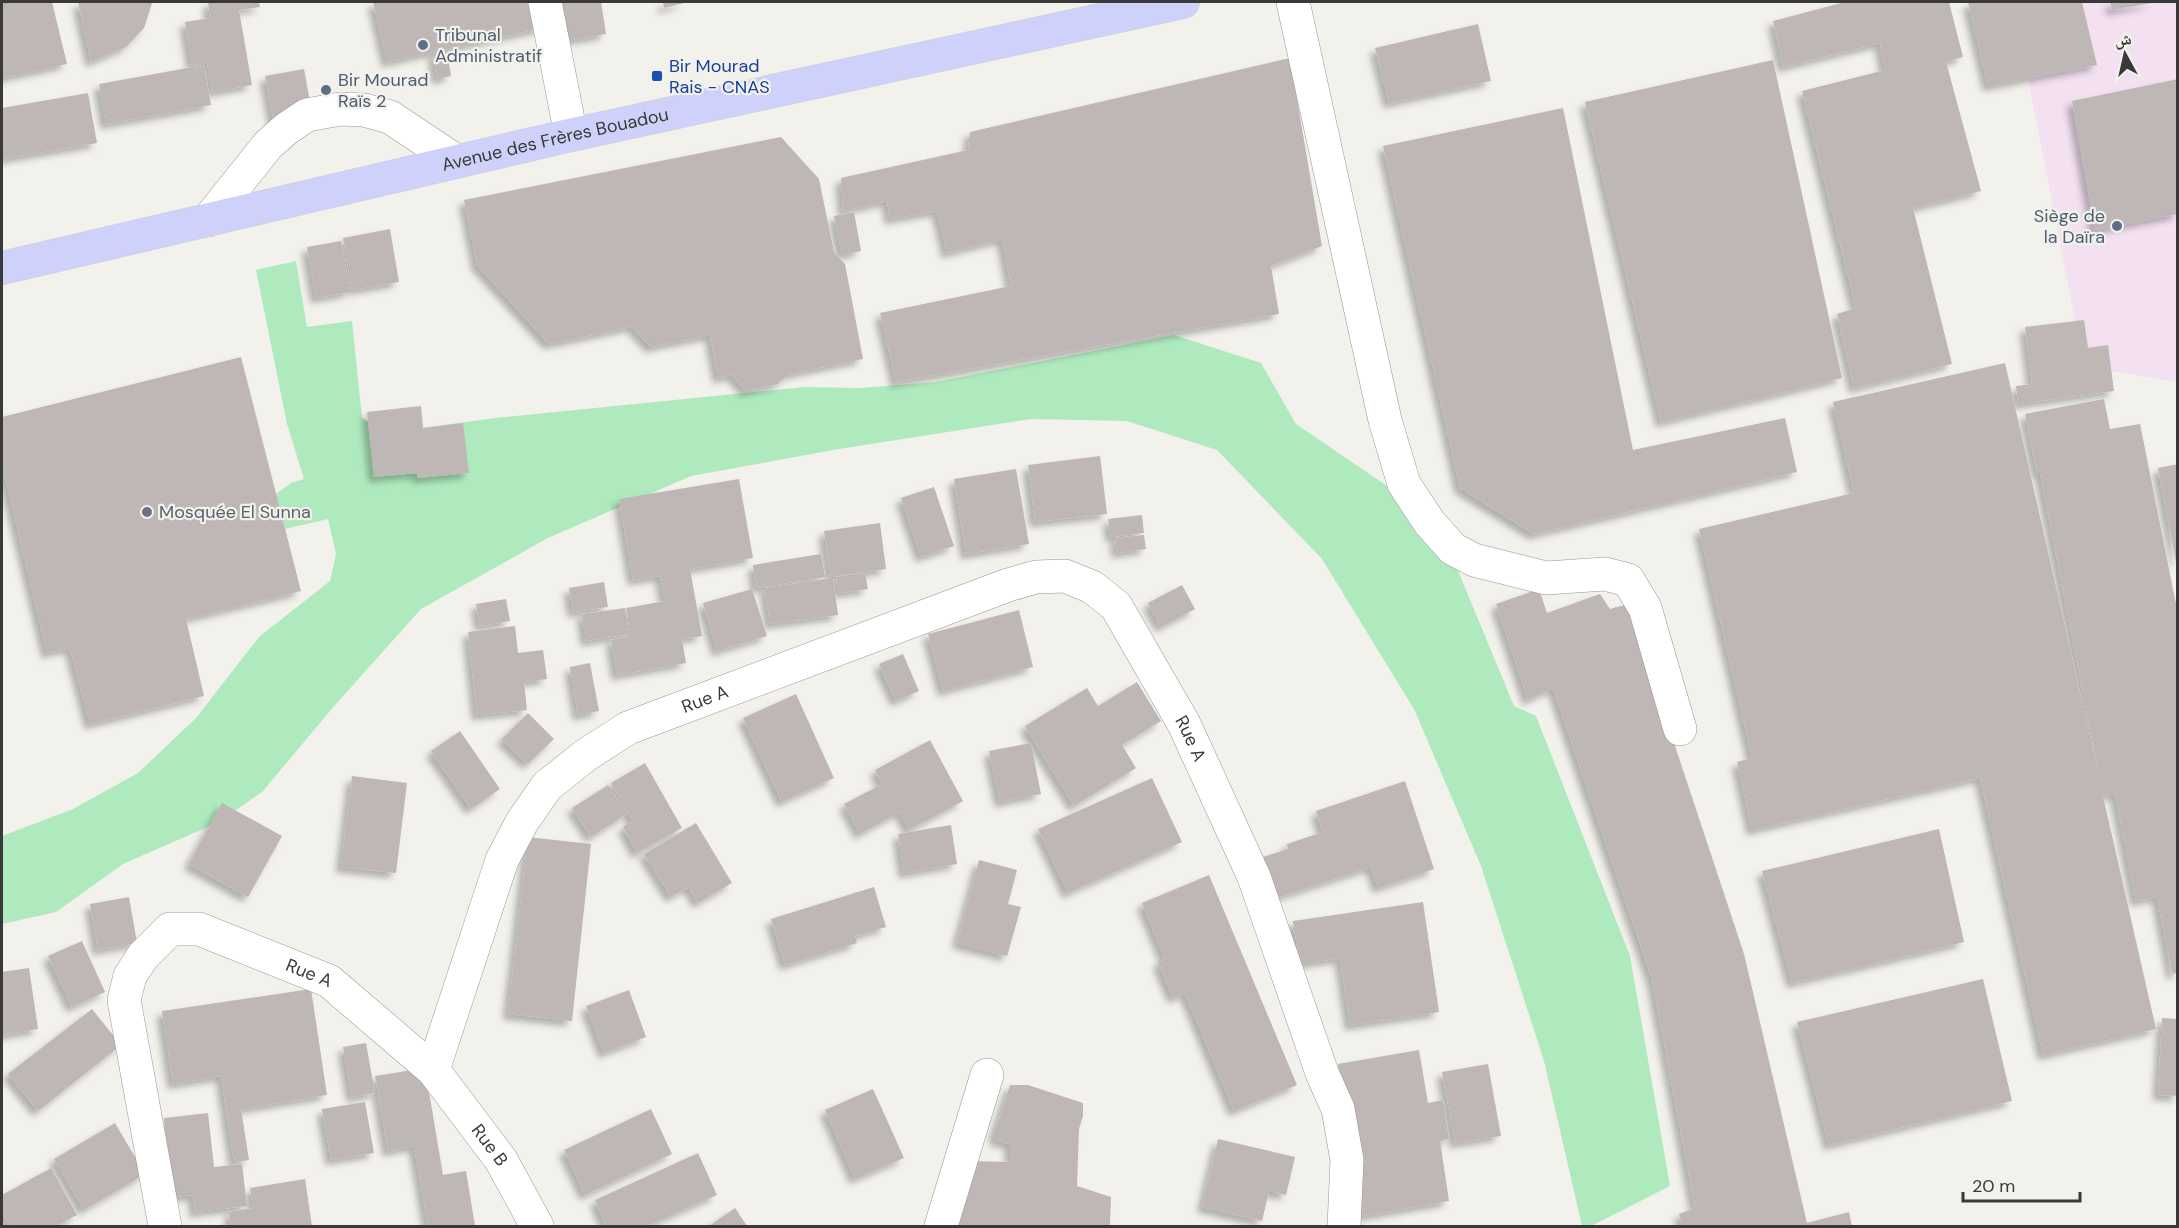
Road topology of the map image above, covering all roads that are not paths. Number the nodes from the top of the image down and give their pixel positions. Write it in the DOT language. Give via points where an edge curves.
graph roads {
  1 [pos="545,2"];
  2 [pos="1183,2"];
  3 [pos="1293,2"];
  4 [pos="571,135"];
  5 [pos="456,161"];
  6 [pos="208,220"];
  7 [pos="2,268"];
  8 [pos="1680,729"];
  9 [pos="434,1070"];
  10 [pos="987,1075"];
  11 [pos="165,1227"];
  12 [pos="537,1227"];
  13 [pos="941,1227"];
  14 [pos="1344,1227"];
  1 -- 4 [label="street"];
  2 -- 4 [label="main road, Avenue des Frères Bouadou"];
  3 -- 8 [label="street" via="1385,420 1404,484 1453,549 1474,560 1546,578 1605,574 1629,580 1645,608"];
  4 -- 5 [label="main road, Avenue des Frères Bouadou"];
  5 -- 6 [label="main road, Avenue des Frères Bouadou"];
  5 -- 6 [label="street" via="390,117 340,109 307,115 268,145"];
  6 -- 7 [label="main road, Avenue des Frères Bouadou"];
  9 -- 11 [label="street, Rue A" via="329,981 199,929 170,929 143,956 130,976 124,1000"];
  9 -- 12 [label="street, Rue B" via="501,1160"];
  9 -- 14 [label="street, Rue A" via="502,860 547,786 586,755 628,728 1008,585 1036,577 1065,576 1092,587 1116,606 1184,724 1254,877 1338,1109 1347,1160"];
  10 -- 13 [label="street"];
}
